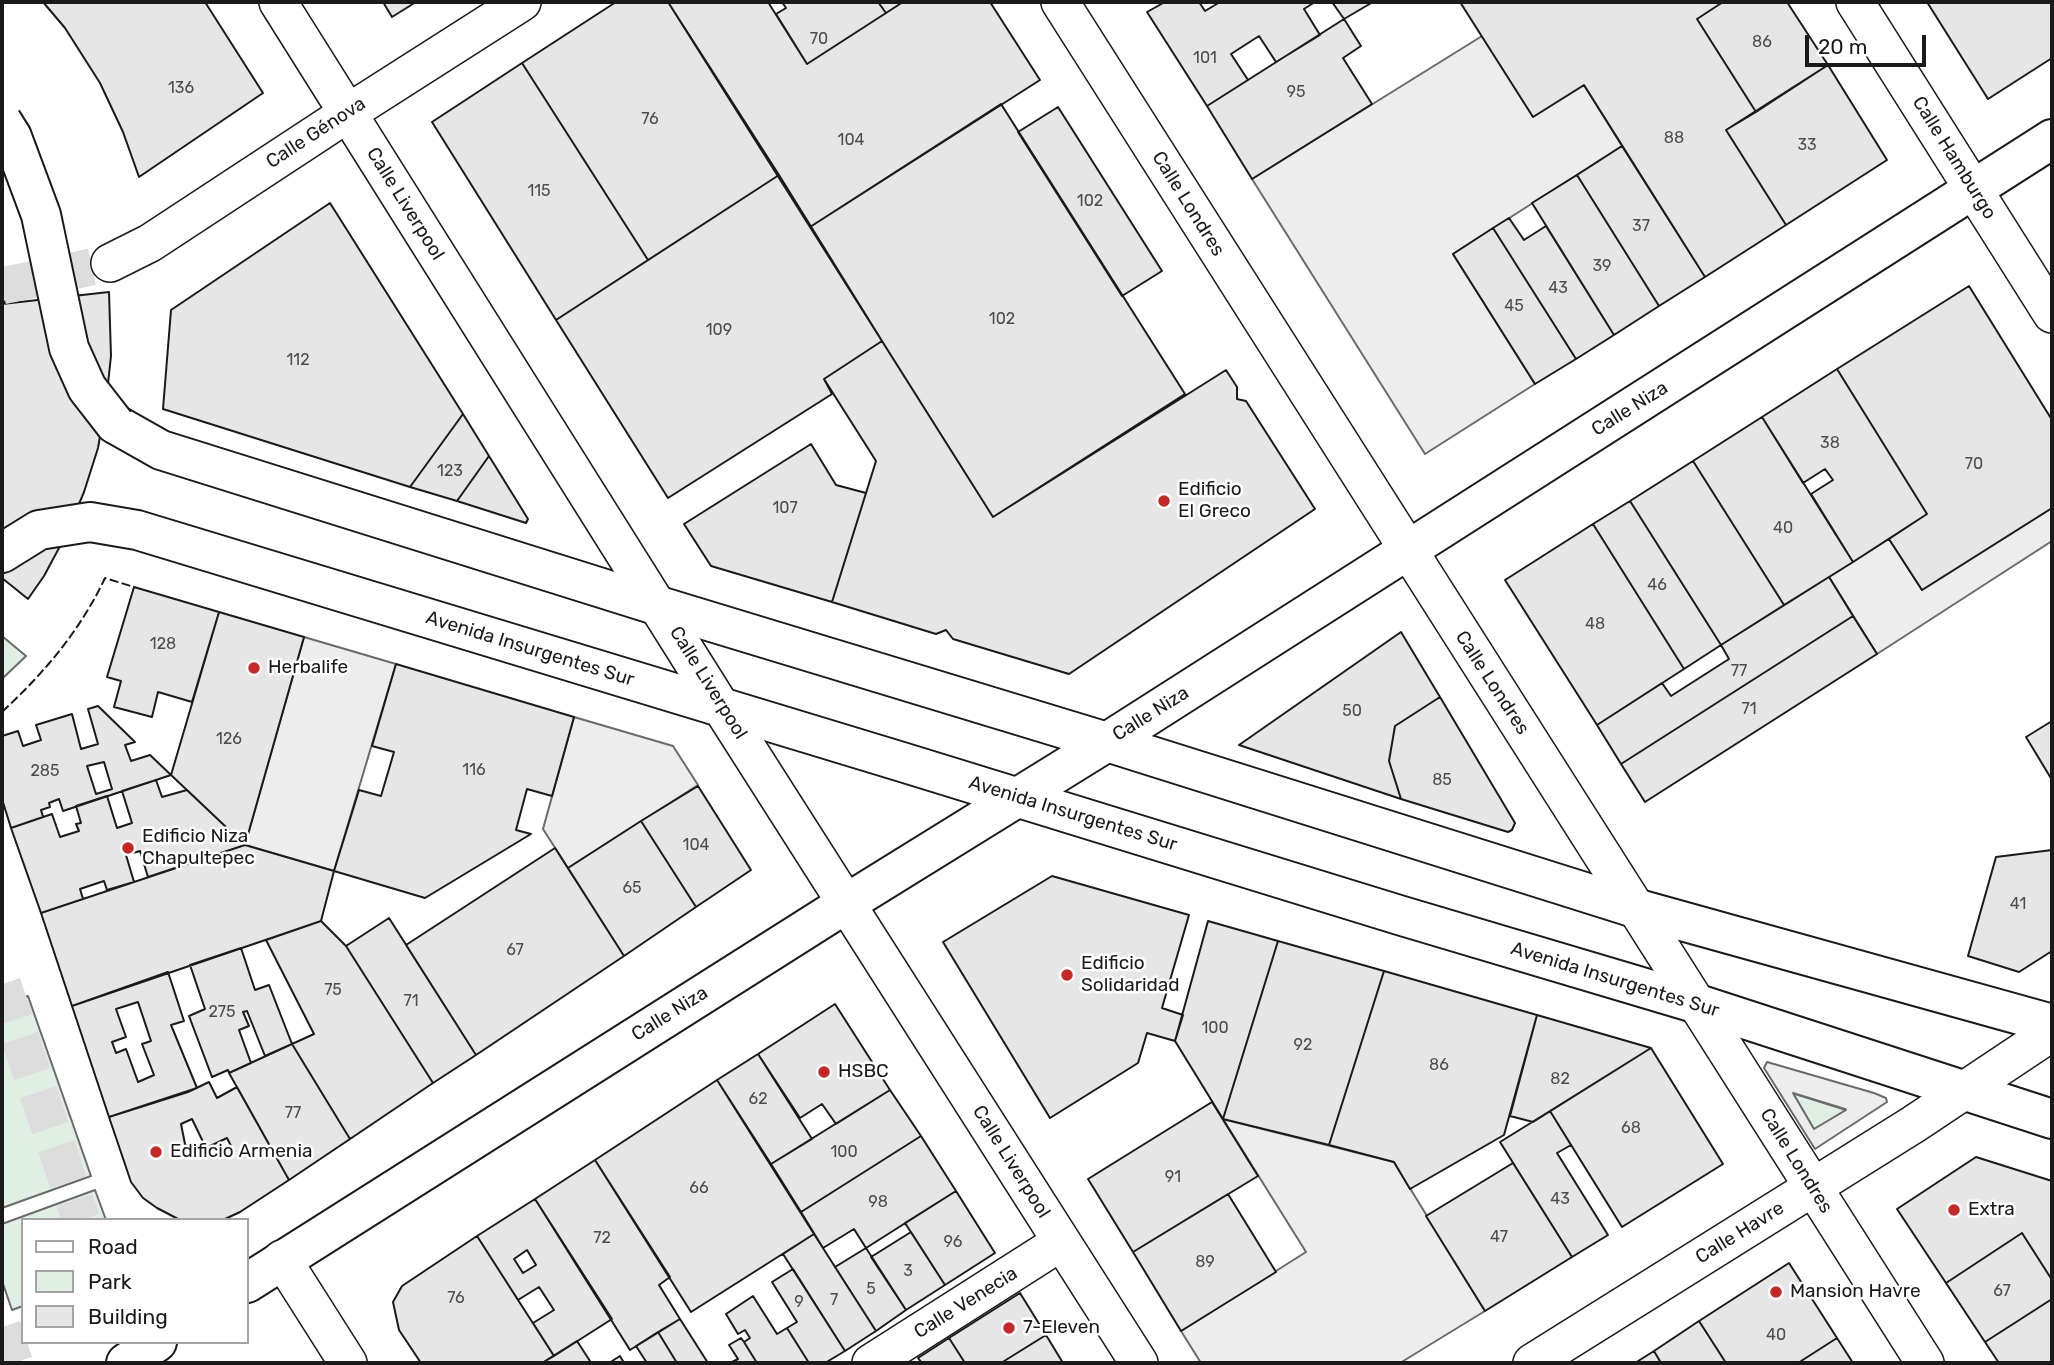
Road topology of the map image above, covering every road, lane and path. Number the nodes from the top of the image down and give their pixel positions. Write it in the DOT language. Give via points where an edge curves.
graph roads {
  1 [pos="278,2"];
  2 [pos="522,2"];
  3 [pos="1060,2"];
  4 [pos="1856,2"];
  5 [pos="348,113"];
  6 [pos="2,121"];
  7 [pos="2052,139"];
  8 [pos="1973,189"];
  9 [pos="110,263"];
  10 [pos="2052,314"];
  11 [pos="1408,550"];
  12 [pos="2,553"];
  13 [pos="659,606"];
  14 [pos="721,707"];
  15 [pos="1107,742"];
  16 [pos="1018,797"];
  17 [pos="847,903"];
  18 [pos="1635,908"];
  19 [pos="1695,1003"];
  20 [pos="2052,1024"];
  21 [pos="2052,1032"];
  22 [pos="1965,1091"];
  23 [pos="2052,1118"];
  24 [pos="1813,1187"];
  25 [pos="1061,1242"];
  26 [pos="282,1259"];
  27 [pos="248,1282"];
  28 [pos="348,1363"];
  29 [pos="871,1363"];
  30 [pos="1139,1363"];
  31 [pos="1532,1363"];
  32 [pos="1925,1363"];
  1 -- 5 [label="street, Calle Liverpool"];
  2 -- 5 [label="street, Calle Génova"];
  3 -- 11 [label="street, Calle Londres"];
  4 -- 8 [label="street, Calle Hamburgo"];
  5 -- 9 [label="street, Calle Génova" via="150,243"];
  5 -- 13 [label="street, Calle Liverpool"];
  6 -- 13 [label="main road, bridge" via="41,215 69,348 87,388 115,424 160,450"];
  7 -- 8 [label="main road, Calle Niza"];
  8 -- 10 [label="street, Calle Hamburgo"];
  8 -- 11 [label="main road, Calle Niza"];
  11 -- 15 [label="main road, Calle Niza"];
  11 -- 18 [label="street, Calle Londres"];
  12 -- 14 [label="main road, Avenida Insurgentes Sur" via="39,530 90,522 137,530"];
  13 -- 14 [label="street, Calle Liverpool"];
  13 -- 15 [label="main road"];
  14 -- 16 [label="main road, Avenida Insurgentes Sur"];
  14 -- 17 [label="street, Calle Liverpool"];
  15 -- 16 [label="main road, Calle Niza"];
  15 -- 18 [label="main road"];
  16 -- 17 [label="main road, Calle Niza"];
  16 -- 19 [label="main road, Avenida Insurgentes Sur"];
  17 -- 25 [label="street, Calle Liverpool"];
  17 -- 26 [label="main road, Calle Niza"];
  18 -- 19 [label="street, Calle Londres"];
  18 -- 20 [label="main road"];
  19 -- 22 [label="main road, Avenida Insurgentes Sur"];
  19 -- 24 [label="street, Calle Londres"];
  21 -- 22 [label="street, Calle Havre"];
  22 -- 23 [label="main road, Avenida Insurgentes Sur"];
  22 -- 24 [label="street, Calle Havre"];
  24 -- 31 [label="street, Calle Havre"];
  24 -- 32 [label="street, Calle Londres"];
  25 -- 29 [label="street, Calle Venecia"];
  25 -- 30 [label="street, Calle Liverpool"];
  26 -- 27 [label="main road, Calle Niza"];
  26 -- 28 [label="street"];
}
